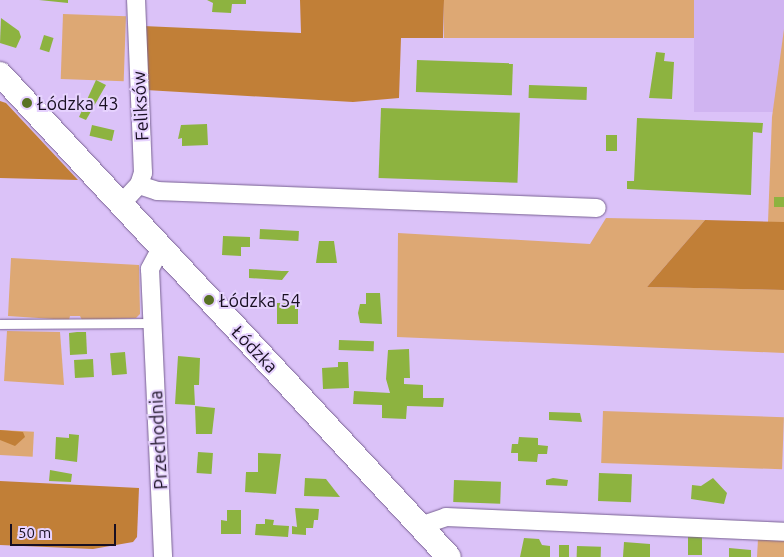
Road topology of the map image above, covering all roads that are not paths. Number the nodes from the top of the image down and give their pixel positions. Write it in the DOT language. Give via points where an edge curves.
graph roads {
  1 [pos="136,0"];
  2 [pos="4,84"];
  3 [pos="139,185"];
  4 [pos="121,204"];
  5 [pos="596,208"];
  6 [pos="161,248"];
  7 [pos="152,323"];
  8 [pos="0,324"];
  9 [pos="423,525"];
  10 [pos="784,532"];
  11 [pos="163,557"];
  12 [pos="449,557"];
  1 -- 3 [label="street, Feliksów" via="144,173"];
  2 -- 4 [label="main road, Łódzka"];
  3 -- 4 [label="street"];
  3 -- 5 [label="street" via="157,191"];
  4 -- 6 [label="main road, Łódzka"];
  6 -- 7 [label="street, Przechodnia" via="150,269"];
  6 -- 9 [label="main road, Łódzka"];
  7 -- 8 [label="lane"];
  7 -- 11 [label="street, Przechodnia"];
  9 -- 10 [label="street" via="446,517"];
  9 -- 12 [label="main road, Łódzka"];
}
